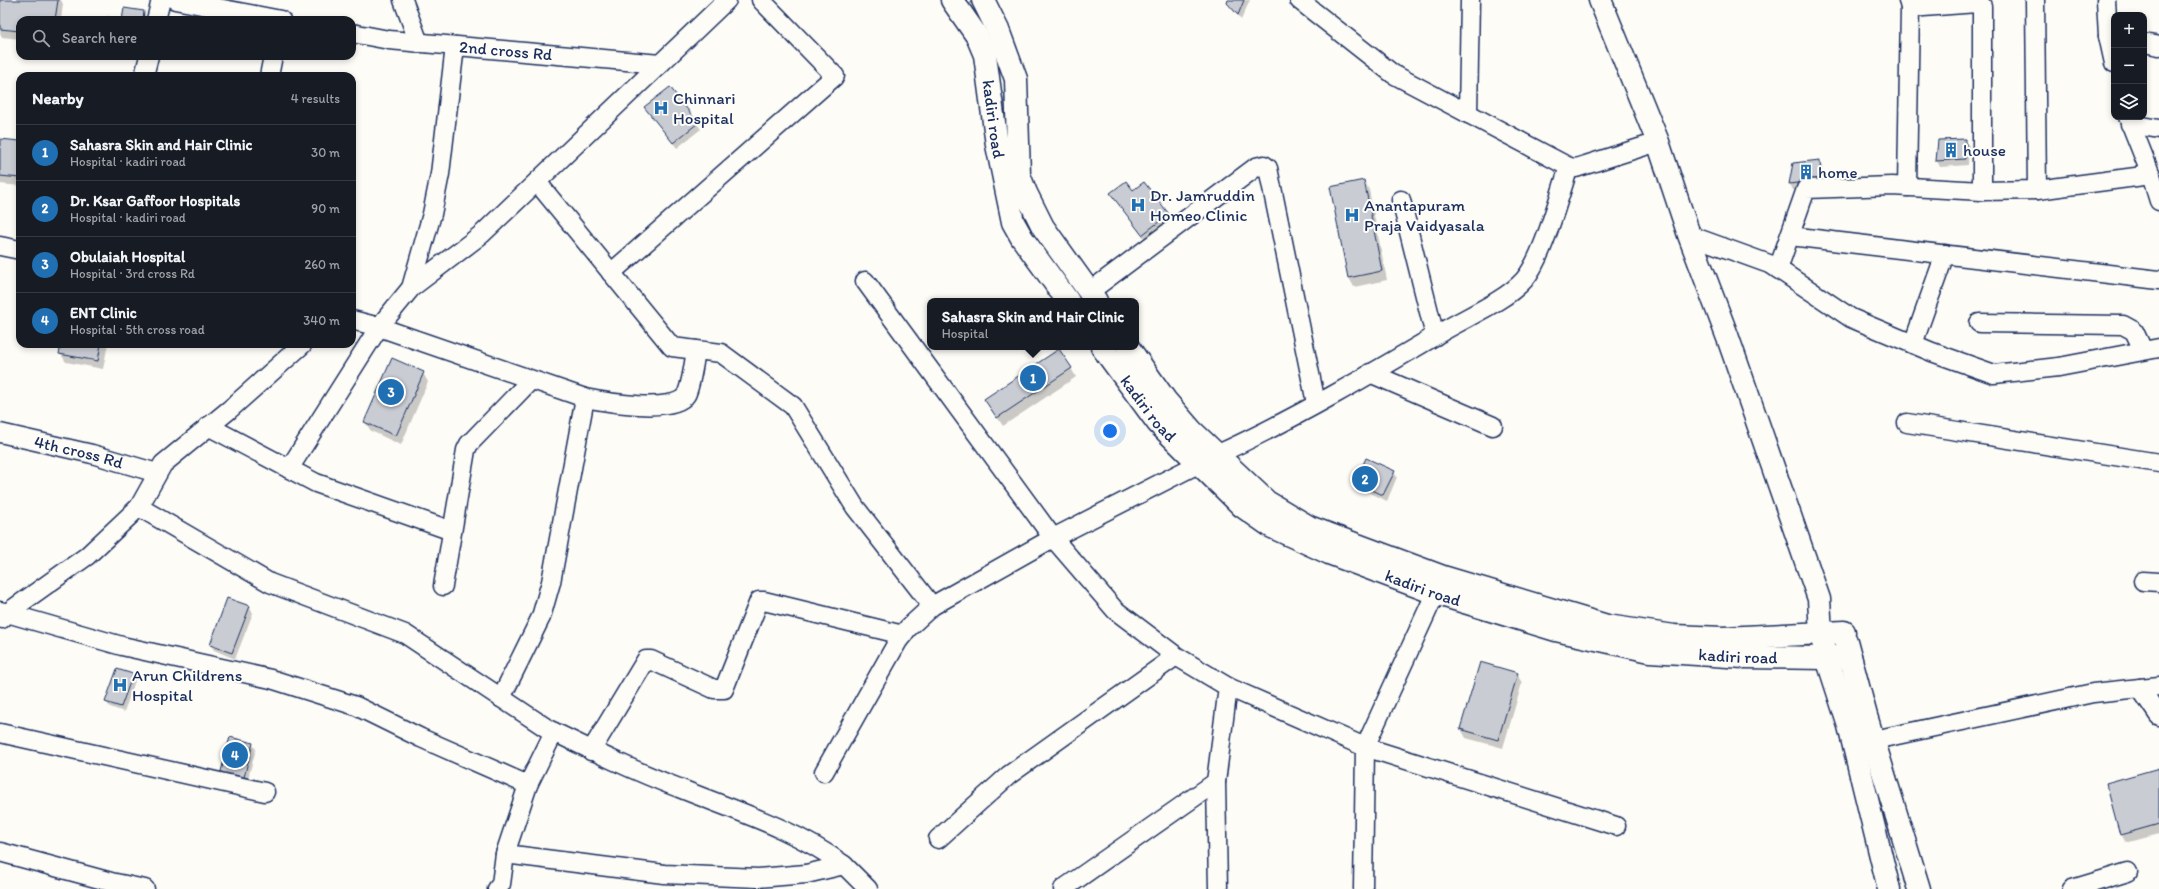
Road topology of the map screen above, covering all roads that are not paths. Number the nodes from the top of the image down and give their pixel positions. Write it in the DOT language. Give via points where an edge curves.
graph roads {
  1 [pos="161,0"];
  2 [pos="175,0"];
  3 [pos="403,0"];
  4 [pos="727,0"];
  5 [pos="761,0"];
  6 [pos="983,0"];
  7 [pos="1299,0"];
  8 [pos="1470,0"];
  9 [pos="1600,0"];
  10 [pos="2035,0"];
  11 [pos="2106,0"];
  12 [pos="1960,2"];
  13 [pos="955,4"];
  14 [pos="1909,4"];
  15 [pos="157,16"];
  16 [pos="259,16"];
  17 [pos="356,35"];
  18 [pos="2111,37"];
  19 [pos="419,43"];
  20 [pos="2147,44"];
  21 [pos="454,46"];
  22 [pos="2159,46"];
  23 [pos="148,60"];
  24 [pos="272,60"];
  25 [pos="660,64"];
  26 [pos="145,72"];
  27 [pos="270,72"];
  28 [pos="1468,114"];
  29 [pos="2129,120"];
  30 [pos="2159,128"];
  31 [pos="1658,142"];
  32 [pos="1569,168"];
  33 [pos="2151,174"];
  34 [pos="537,182"];
  35 [pos="1907,187"];
  36 [pos="2037,190"];
  37 [pos="1982,191"];
  38 [pos="1402,200"];
  39 [pos="2159,201"];
  40 [pos="1689,235"];
  41 [pos="1790,236"];
  42 [pos="0,246"];
  43 [pos="16,249"];
  44 [pos="1945,254"];
  45 [pos="1778,269"];
  46 [pos="611,273"];
  47 [pos="2159,280"];
  48 [pos="865,281"];
  49 [pos="411,288"];
  50 [pos="1092,296"];
  51 [pos="1066,298"];
  52 [pos="356,321"];
  53 [pos="1979,323"];
  54 [pos="379,327"];
  55 [pos="1435,336"];
  56 [pos="1913,344"];
  57 [pos="298,348"];
  58 [pos="2151,349"];
  59 [pos="696,350"];
  60 [pos="1104,350"];
  61 [pos="1130,350"];
  62 [pos="1370,374"];
  63 [pos="531,380"];
  64 [pos="585,398"];
  65 [pos="1316,404"];
  66 [pos="1907,423"];
  67 [pos="208,426"];
  68 [pos="1493,426"];
  69 [pos="0,433"];
  70 [pos="1207,459"];
  71 [pos="2159,463"];
  72 [pos="289,469"];
  73 [pos="157,473"];
  74 [pos="139,507"];
  75 [pos="452,531"];
  76 [pos="1053,538"];
  77 [pos="1439,585"];
  78 [pos="443,586"];
  79 [pos="1819,599"];
  80 [pos="932,606"];
  81 [pos="2,615"];
  82 [pos="1844,632"];
  83 [pos="1821,634"];
  84 [pos="903,635"];
  85 [pos="1176,656"];
  86 [pos="1850,656"];
  87 [pos="1827,658"];
  88 [pos="2159,686"];
  89 [pos="1228,687"];
  90 [pos="2140,688"];
  91 [pos="501,698"];
  92 [pos="2159,716"];
  93 [pos="551,731"];
  94 [pos="0,733"];
  95 [pos="1874,740"];
  96 [pos="1365,747"];
  97 [pos="591,751"];
  98 [pos="824,772"];
  99 [pos="1216,782"];
  100 [pos="528,785"];
  101 [pos="265,792"];
  102 [pos="1616,826"];
  103 [pos="938,839"];
  104 [pos="0,852"];
  105 [pos="505,854"];
  106 [pos="844,865"];
  107 [pos="2128,872"];
  108 [pos="772,883"];
  109 [pos="144,889"];
  110 [pos="497,889"];
  111 [pos="868,889"];
  112 [pos="1063,889"];
  113 [pos="1218,889"];
  114 [pos="1363,889"];
  115 [pos="1889,889"];
  116 [pos="1919,889"];
  117 [pos="2072,889"];
  1 -- 15 [label="street"];
  2 -- 16 [label="street"];
  3 -- 19 [label="street"];
  4 -- 25 [label="street"];
  5 -- 46 [label="street" via="835,76"];
  6 -- 50 [label="main road" via="998,30 1016,79 1019,175 1043,228"];
  7 -- 28 [label="street" via="1393,74"];
  8 -- 28 [label="street"];
  9 -- 31 [label="main road"];
  10 -- 36 [label="street"];
  11 -- 18 [label="street"];
  12 -- 14 [label="street"];
  12 -- 37 [label="street" via="1977,3 1982,6"];
  13 -- 51 [label="main road, kadiri road" via="977,36 985,56 997,145 1013,222"];
  14 -- 35 [label="street"];
  17 -- 19 [label="street, 2nd cross Rd"];
  19 -- 21 [label="street, 2nd cross Rd"];
  20 -- 22 [label="street"];
  21 -- 25 [label="street, 2nd cross Rd"];
  21 -- 49 [label="street" via="440,174 432,214"];
  23 -- 26 [label="street"];
  24 -- 27 [label="street"];
  25 -- 34 [label="street"];
  28 -- 32 [label="street"];
  29 -- 30 [label="street"];
  29 -- 33 [label="street"];
  31 -- 32 [label="street"];
  31 -- 40 [label="main road"];
  32 -- 55 [label="street" via="1535,263 1524,280 1502,297"];
  33 -- 36 [label="street"];
  33 -- 39 [label="street"];
  34 -- 46 [label="street"];
  34 -- 49 [label="street" via="482,234"];
  35 -- 37 [label="street"];
  35 -- 41 [label="street" via="1806,189"];
  36 -- 37 [label="street"];
  38 -- 55 [label="street"];
  40 -- 45 [label="street" via="1772,264"];
  40 -- 79 [label="main road" via="1728,338"];
  41 -- 44 [label="street"];
  41 -- 45 [label="street"];
  42 -- 43 [label="street"];
  44 -- 47 [label="street"];
  44 -- 56 [label="street"];
  45 -- 56 [label="street" via="1850,318"];
  46 -- 59 [label="street" via="672,348"];
  48 -- 76 [label="street"];
  49 -- 54 [label="street"];
  50 -- 65 [label="street" via="1256,167 1264,165 1268,168"];
  52 -- 54 [label="street"];
  53 -- 58 [label="street" via="2123,325 2134,331"];
  54 -- 63 [label="street"];
  54 -- 72 [label="street"];
  55 -- 62 [label="street"];
  56 -- 58 [label="street" via="1994,374 2058,367"];
  57 -- 67 [label="street"];
  59 -- 64 [label="street" via="686,395 680,402 662,406 604,402"];
  59 -- 80 [label="street" via="721,353 793,406 855,507"];
  60 -- 70 [label="main road, kadiri road" via="1158,423"];
  61 -- 70 [label="main road, kadiri road" via="1166,401 1191,430"];
  62 -- 65 [label="street"];
  62 -- 68 [label="street"];
  63 -- 64 [label="street"];
  63 -- 75 [label="street" via="469,444"];
  64 -- 91 [label="street" via="551,582 541,616"];
  65 -- 70 [label="street"];
  66 -- 71 [label="street"];
  67 -- 72 [label="street"];
  67 -- 73 [label="street" via="162,464"];
  69 -- 73 [label="street, 4th cross Rd" via="92,454"];
  70 -- 76 [label="street"];
  70 -- 77 [label="main road, kadiri road" via="1242,506 1272,528 1329,554"];
  72 -- 75 [label="street" via="316,483"];
  73 -- 74 [label="street"];
  74 -- 81 [label="street" via="87,556"];
  74 -- 91 [label="street" via="270,583 405,634"];
  75 -- 78 [label="street"];
  76 -- 80 [label="street"];
  76 -- 85 [label="street" via="1115,610"];
  77 -- 83 [label="main road, kadiri road" via="1636,632 1723,638"];
  77 -- 87 [label="main road, kadiri road" via="1556,630 1650,650 1690,655"];
  77 -- 96 [label="street"];
  79 -- 82 [label="main road"];
  79 -- 83 [label="main road"];
  80 -- 84 [label="street"];
  81 -- 100 [label="street" via="122,646 271,679 356,706"];
  82 -- 83 [label="main road, kadiri road"];
  82 -- 86 [label="main road"];
  83 -- 87 [label="main road"];
  84 -- 97 [label="street" via="759,601 724,689 714,689 646,660"];
  84 -- 98 [label="street"];
  85 -- 89 [label="street"];
  85 -- 103 [label="street" via="1009,775"];
  86 -- 87 [label="main road, kadiri road"];
  86 -- 95 [label="main road"];
  87 -- 115 [label="main road" via="1849,726"];
  88 -- 90 [label="street"];
  89 -- 96 [label="street"];
  89 -- 99 [label="street"];
  90 -- 92 [label="street"];
  90 -- 95 [label="street" via="2093,693"];
  91 -- 93 [label="street"];
  93 -- 97 [label="street"];
  93 -- 100 [label="street"];
  94 -- 101 [label="street"];
  95 -- 116 [label="main road"];
  96 -- 102 [label="street"];
  96 -- 114 [label="street"];
  97 -- 106 [label="street" via="676,788 791,832"];
  99 -- 112 [label="street"];
  99 -- 113 [label="street"];
  100 -- 105 [label="street"];
  104 -- 109 [label="street"];
  105 -- 108 [label="street" via="664,874 758,878"];
  105 -- 110 [label="street" via="501,884"];
  106 -- 108 [label="street"];
  106 -- 111 [label="street"];
  107 -- 117 [label="street"];
}
